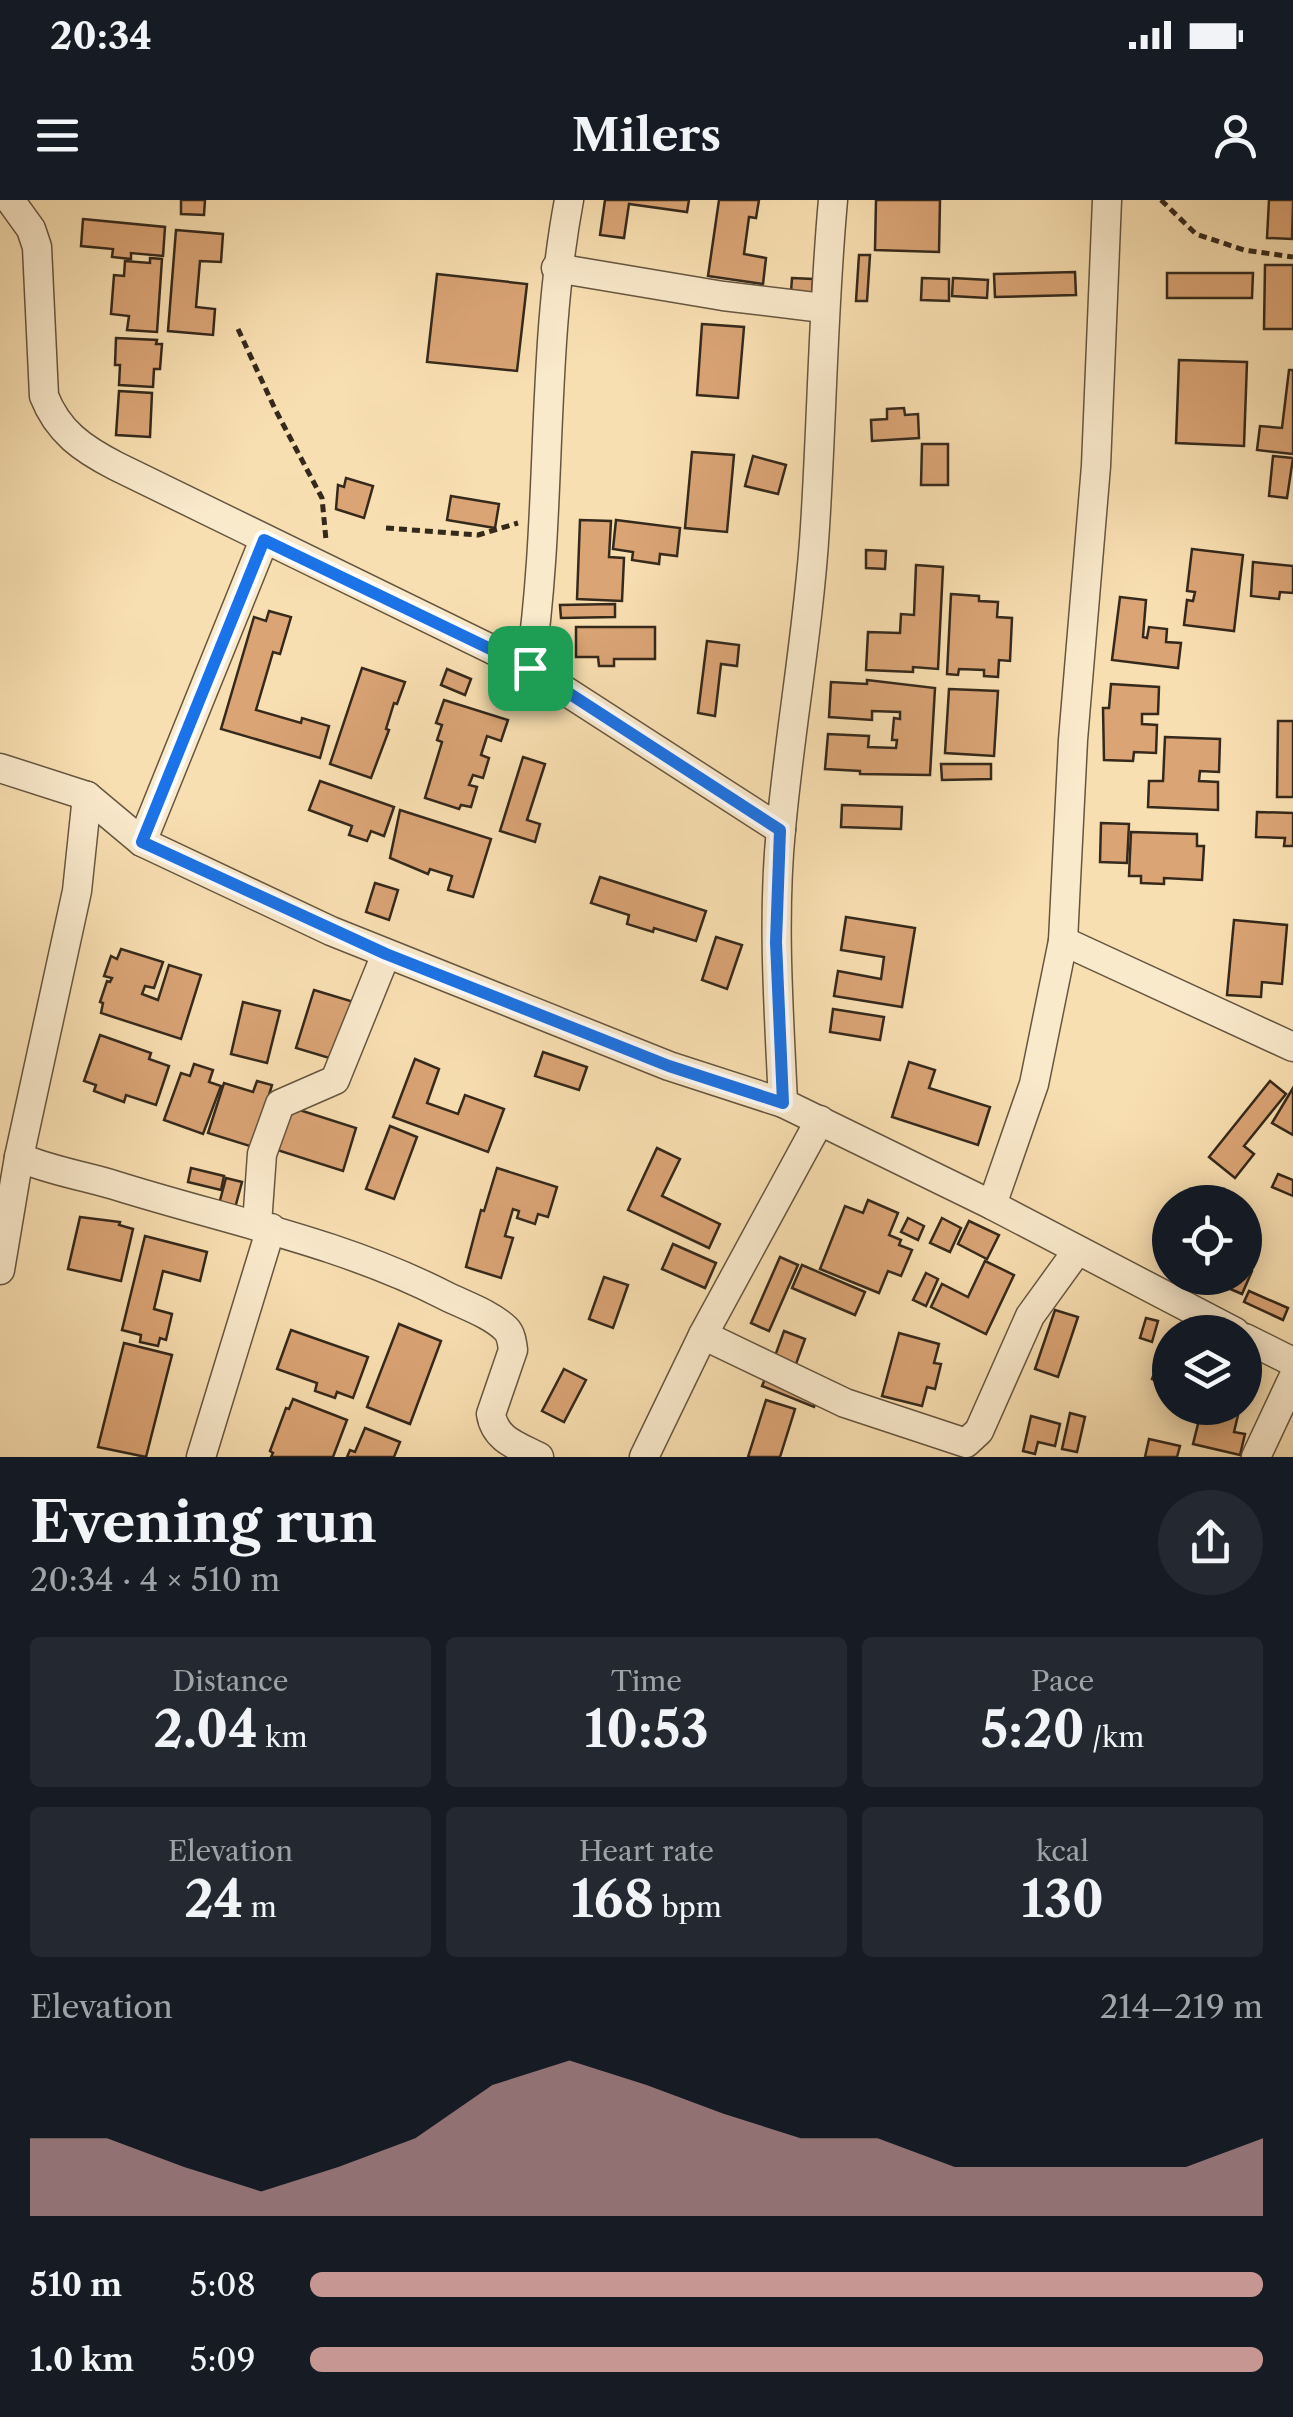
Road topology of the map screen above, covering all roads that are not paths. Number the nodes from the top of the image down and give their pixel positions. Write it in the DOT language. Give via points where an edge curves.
graph roads {
  1 [pos="10,200"];
  2 [pos="569,200"];
  3 [pos="833,200"];
  4 [pos="1108,200"];
  5 [pos="556,268"];
  6 [pos="823,308"];
  7 [pos="264,540"];
  8 [pos="530,668"];
  9 [pos="0,768"];
  10 [pos="87,796"];
  11 [pos="780,830"];
  12 [pos="142,842"];
  13 [pos="1063,941"];
  14 [pos="386,954"];
  15 [pos="1293,1047"];
  16 [pos="783,1103"];
  17 [pos="820,1120"];
  18 [pos="19,1157"];
  19 [pos="992,1205"];
  20 [pos="264,1226"];
  21 [pos="1077,1251"];
  22 [pos="0,1270"];
  23 [pos="1201,1315"];
  24 [pos="703,1336"];
  25 [pos="1262,1346"];
  26 [pos="1293,1362"];
  27 [pos="1293,1378"];
  28 [pos="200,1457"];
  29 [pos="540,1457"];
  30 [pos="644,1457"];
  31 [pos="1256,1457"];
  1 -- 7 [label="street" via="32,228 37,247 44,396 60,428 90,452"];
  2 -- 5 [label="street"];
  3 -- 6 [label="street"];
  4 -- 13 [label="street"];
  5 -- 6 [label="street"];
  5 -- 8 [label="street" via="539,608"];
  6 -- 11 [label="street" via="815,528"];
  7 -- 8 [label="street"];
  7 -- 12 [label="street"];
  8 -- 11 [label="street"];
  9 -- 10 [label="street"];
  10 -- 12 [label="street"];
  10 -- 18 [label="street" via="77,890"];
  11 -- 16 [label="street" via="776,942"];
  12 -- 14 [label="street"];
  13 -- 15 [label="street"];
  13 -- 19 [label="street" via="1034,1084"];
  14 -- 16 [label="street" via="669,1066"];
  14 -- 20 [label="street" via="335,1080 280,1104 262,1154"];
  16 -- 17 [label="street"];
  17 -- 19 [label="street"];
  17 -- 24 [label="street"];
  18 -- 20 [label="street" via="174,1206"];
  18 -- 22 [label="street"];
  19 -- 21 [label="street"];
  20 -- 28 [label="street"];
  20 -- 29 [label="street" via="412,1278 506,1328 513,1350 492,1425 503,1439"];
  21 -- 23 [label="street"];
  21 -- 24 [label="street" via="1030,1316 979,1431 966,1442 845,1403"];
  24 -- 30 [label="street"];
  25 -- 26 [label="street"];
  27 -- 31 [label="street"];
}
